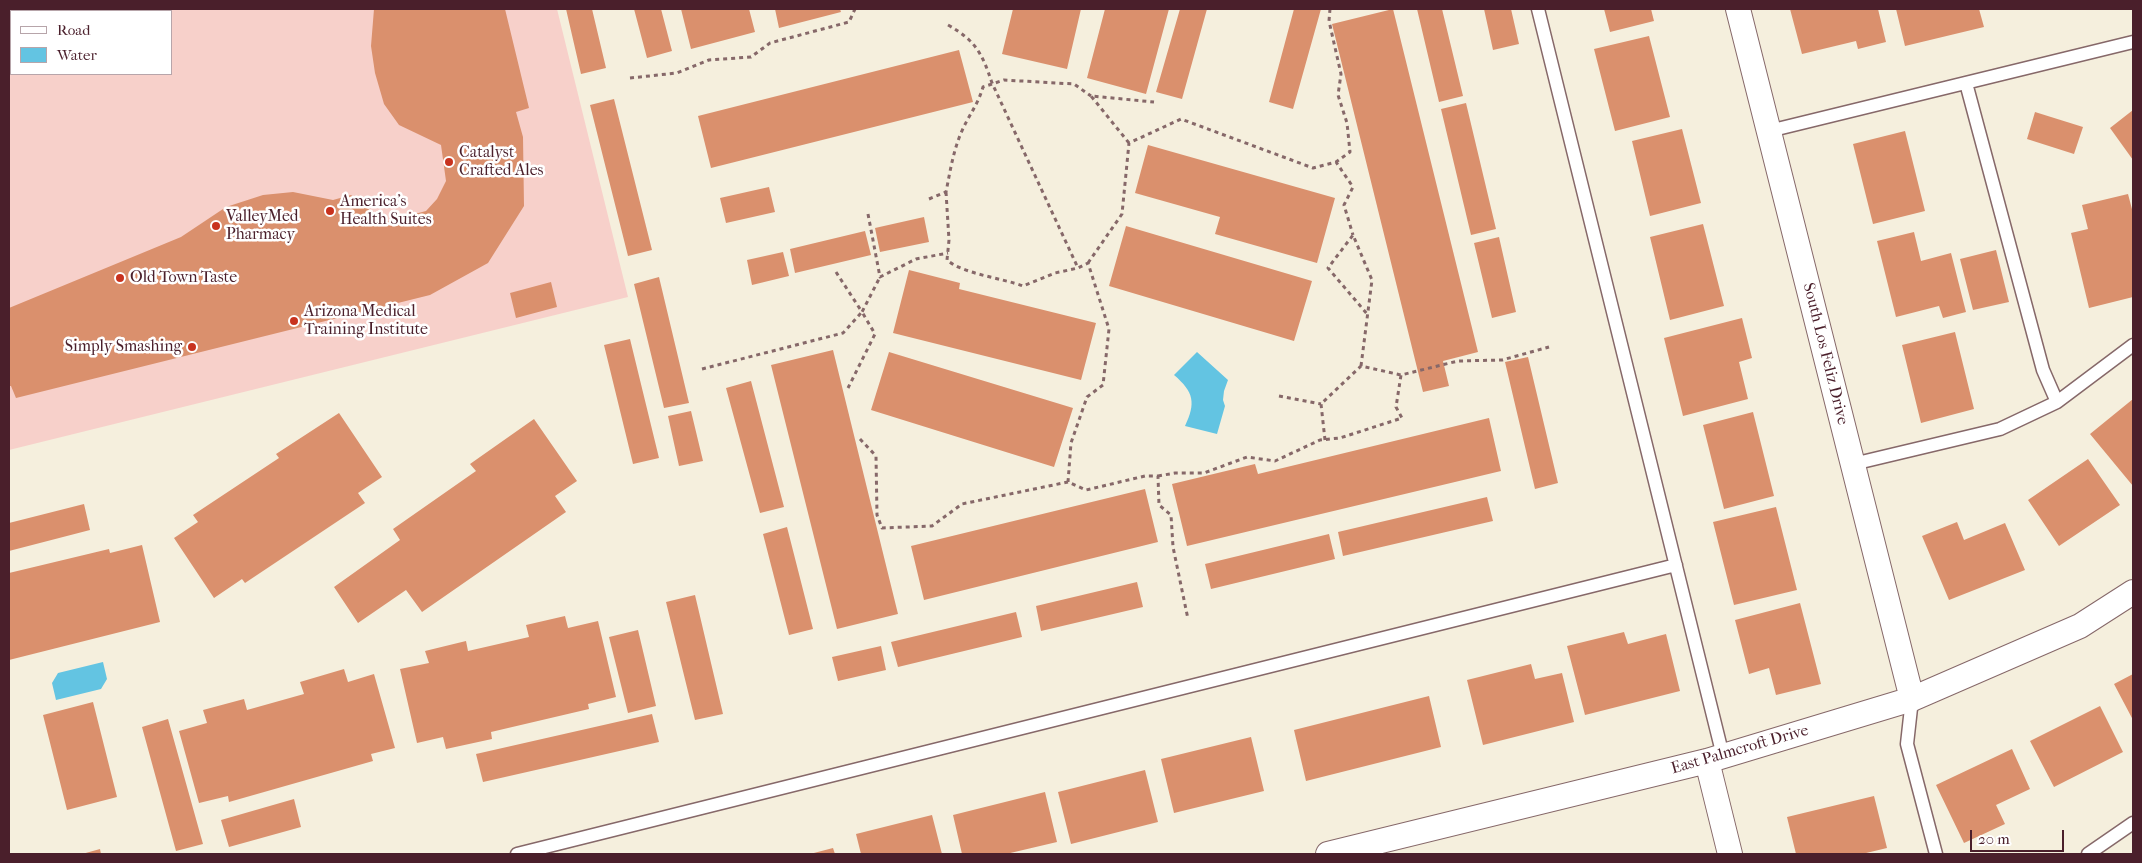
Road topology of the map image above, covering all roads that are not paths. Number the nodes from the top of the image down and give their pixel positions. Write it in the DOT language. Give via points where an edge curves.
graph roads {
  1 [pos="1538,9"];
  2 [pos="1738,9"];
  3 [pos="2133,42"];
  4 [pos="1966,83"];
  5 [pos="1769,131"];
  6 [pos="2133,345"];
  7 [pos="2057,402"];
  8 [pos="1853,464"];
  9 [pos="1676,565"];
  10 [pos="2133,592"];
  11 [pos="1912,699"];
  12 [pos="1715,759"];
  13 [pos="2133,823"];
  14 [pos="517,854"];
  15 [pos="1328,854"];
  16 [pos="1730,854"];
  17 [pos="1936,854"];
  18 [pos="2088,854"];
  1 -- 9 [label="lane"];
  2 -- 5 [label="street, South Los Feliz Drive"];
  3 -- 4 [label="lane"];
  4 -- 5 [label="lane"];
  4 -- 7 [label="lane" via="2043,370"];
  5 -- 8 [label="street, South Los Feliz Drive"];
  6 -- 7 [label="lane"];
  7 -- 8 [label="lane" via="2000,429"];
  8 -- 11 [label="street, South Los Feliz Drive"];
  9 -- 12 [label="lane"];
  9 -- 14 [label="lane"];
  10 -- 11 [label="street, East Palmcroft Drive" via="2080,626"];
  11 -- 12 [label="street, East Palmcroft Drive"];
  11 -- 17 [label="lane" via="1907,744"];
  12 -- 15 [label="street, East Palmcroft Drive"];
  12 -- 16 [label="street"];
  13 -- 18 [label="lane"];
}
